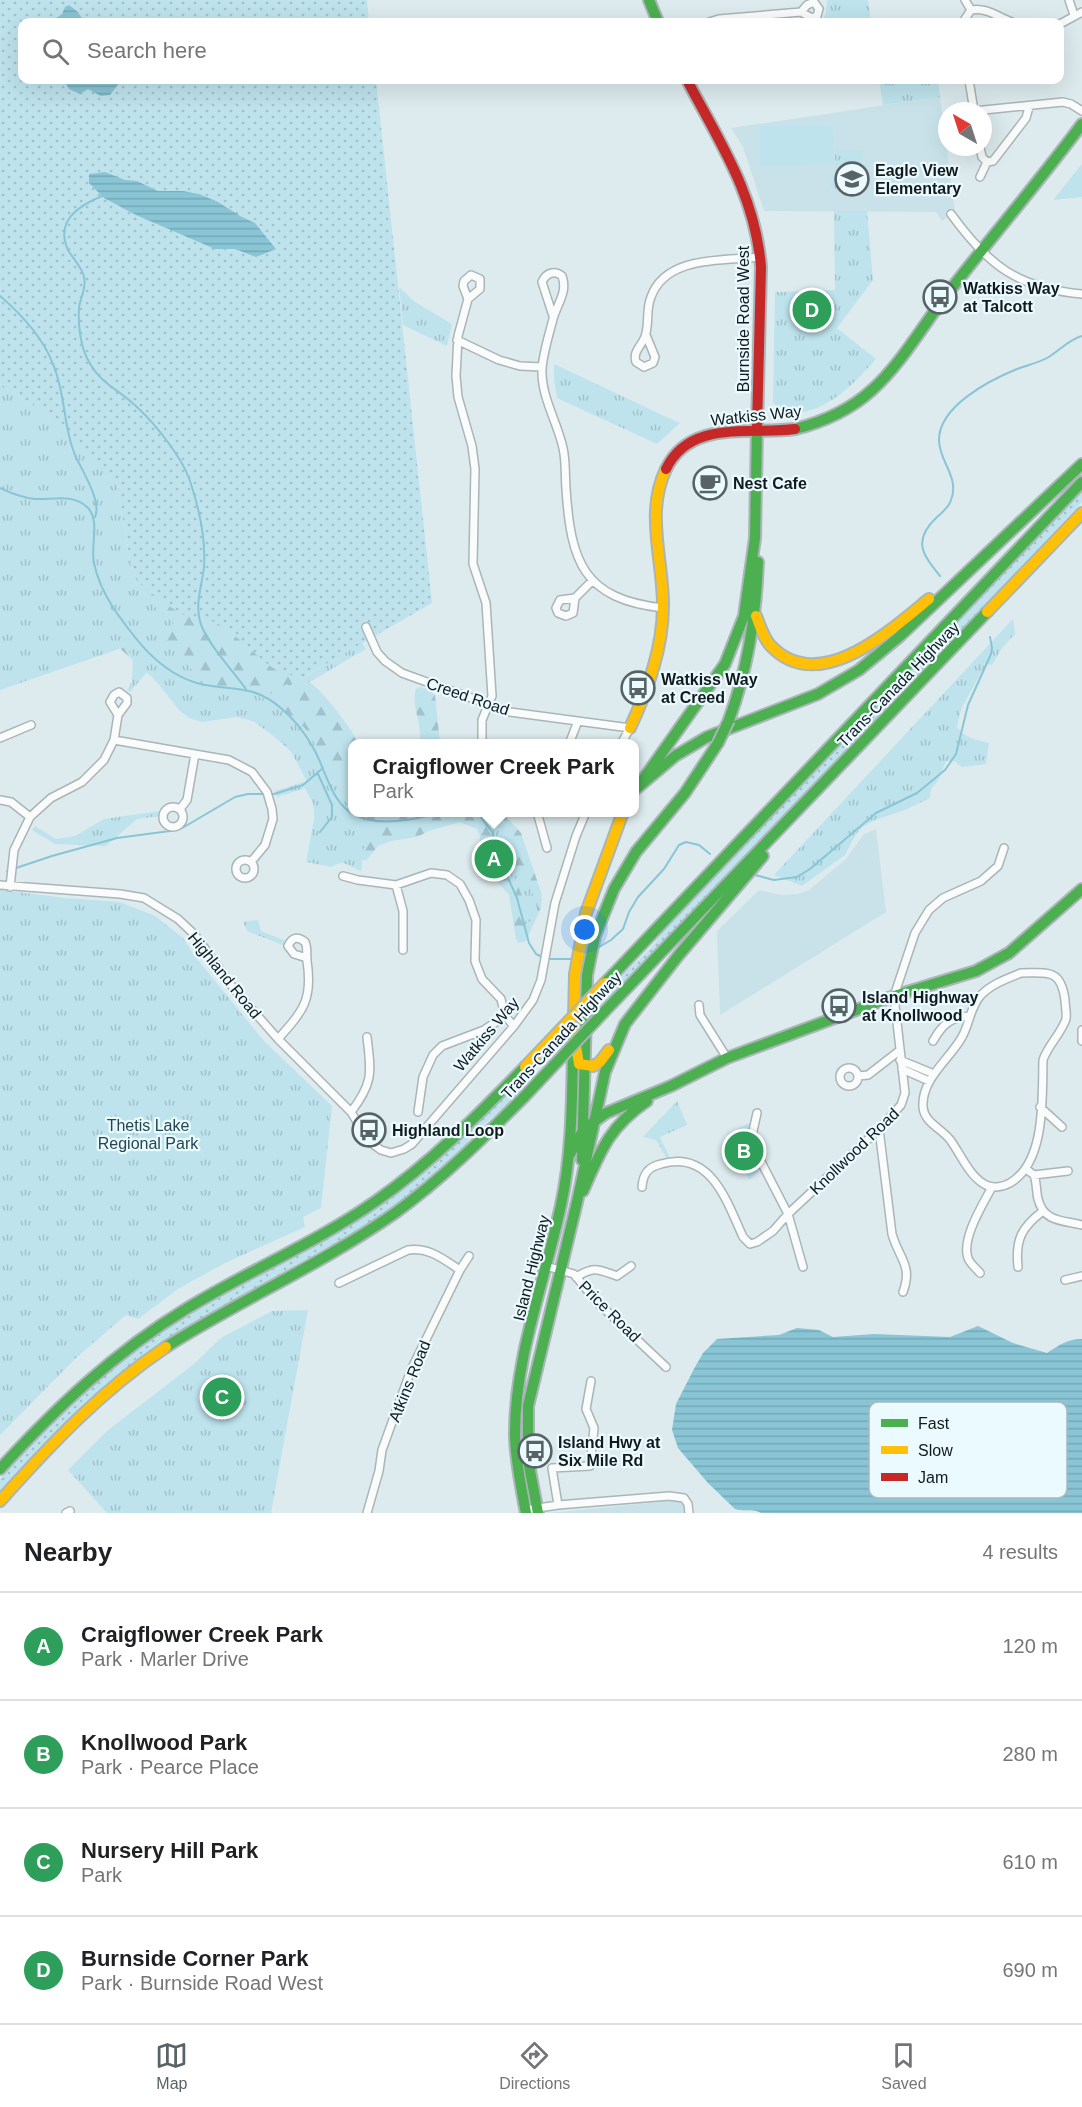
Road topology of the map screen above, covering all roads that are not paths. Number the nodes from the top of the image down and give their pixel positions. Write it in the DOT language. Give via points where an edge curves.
graph roads {
  1 [pos="649,0"];
  2 [pos="965,0"];
  3 [pos="1069,0"];
  4 [pos="971,10"];
  5 [pos="801,12"];
  6 [pos="1082,12"];
  7 [pos="1074,15"];
  8 [pos="656,18"];
  9 [pos="782,18"];
  10 [pos="966,18"];
  11 [pos="1003,18"];
  12 [pos="1064,21"];
  13 [pos="689,84"];
  14 [pos="970,84"];
  15 [pos="1029,107"];
  16 [pos="1082,111"];
  17 [pos="1082,124"];
  18 [pos="982,156"];
  19 [pos="987,162"];
  20 [pos="980,177"];
  21 [pos="951,214"];
  22 [pos="981,252"];
  23 [pos="761,257"];
  24 [pos="1082,294"];
  25 [pos="468,299"];
  26 [pos="553,316"];
  27 [pos="646,335"];
  28 [pos="457,340"];
  29 [pos="542,367"];
  30 [pos="758,430"];
  31 [pos="1082,464"];
  32 [pos="1082,482"];
  33 [pos="1082,513"];
  34 [pos="755,538"];
  35 [pos="989,552"];
  36 [pos="592,581"];
  37 [pos="575,598"];
  38 [pos="663,608"];
  39 [pos="756,616"];
  40 [pos="366,627"];
  41 [pos="487,705"];
  42 [pos="118,715"];
  43 [pos="578,721"];
  44 [pos="31,725"];
  45 [pos="630,728"];
  46 [pos="0,738"];
  47 [pos="482,739"];
  48 [pos="571,739"];
  49 [pos="624,739"];
  50 [pos="114,740"];
  51 [pos="195,754"];
  52 [pos="639,786"];
  53 [pos="639,787"];
  54 [pos="819,788"];
  55 [pos="0,800"];
  56 [pos="180,809"];
  57 [pos="30,817"];
  58 [pos="538,817"];
  59 [pos="584,817"];
  60 [pos="621,817"];
  61 [pos="547,848"];
  62 [pos="1004,848"];
  63 [pos="251,862"];
  64 [pos="343,876"];
  65 [pos="0,885"];
  66 [pos="396,885"];
  67 [pos="10,887"];
  68 [pos="1082,889"];
  69 [pos="403,950"];
  70 [pos="307,958"];
  71 [pos="894,996"];
  72 [pos="699,1005"];
  73 [pos="505,1016"];
  74 [pos="970,1016"];
  75 [pos="625,1024"];
  76 [pos="514,1026"];
  77 [pos="573,1028"];
  78 [pos="1082,1030"];
  79 [pos="367,1037"];
  80 [pos="278,1039"];
  81 [pos="933,1041"];
  82 [pos="1082,1041"];
  83 [pos="900,1055"];
  84 [pos="728,1058"];
  85 [pos="586,1067"];
  86 [pos="902,1069"];
  87 [pos="934,1074"];
  88 [pos="858,1076"];
  89 [pos="929,1081"];
  90 [pos="671,1086"];
  91 [pos="1041,1107"];
  92 [pos="351,1112"];
  93 [pos="418,1112"];
  94 [pos="758,1113"];
  95 [pos="595,1120"];
  96 [pos="1062,1127"];
  97 [pos="584,1129"];
  98 [pos="879,1129"];
  99 [pos="570,1154"];
  100 [pos="1026,1169"];
  101 [pos="1068,1171"];
  102 [pos="1034,1175"];
  103 [pos="642,1187"];
  104 [pos="992,1187"];
  105 [pos="577,1202"];
  106 [pos="1043,1211"];
  107 [pos="788,1214"];
  108 [pos="1082,1224"];
  109 [pos="469,1256"];
  110 [pos="546,1266"];
  111 [pos="631,1266"];
  112 [pos="803,1267"];
  113 [pos="1018,1267"];
  114 [pos="460,1270"];
  115 [pos="562,1270"];
  116 [pos="980,1273"];
  117 [pos="1082,1276"];
  118 [pos="576,1277"];
  119 [pos="1065,1280"];
  120 [pos="339,1283"];
  121 [pos="903,1292"];
  122 [pos="666,1367"];
  123 [pos="591,1381"];
  124 [pos="0,1468"];
  125 [pos="0,1501"];
  126 [pos="558,1504"];
  127 [pos="532,1511"];
  128 [pos="367,1513"];
  129 [pos="689,1513"];
  1 -- 8 [label="main road"];
  2 -- 4 [label="street"];
  3 -- 7 [label="street"];
  4 -- 10 [label="street"];
  4 -- 11 [label="street" via="988,11"];
  5 -- 9 [label="street"];
  6 -- 7 [label="street"];
  7 -- 12 [label="street"];
  13 -- 23 [label="main road, Burnside Road West" via="737,174 749,203"];
  14 -- 15 [label="street" via="974,111"];
  15 -- 16 [label="street" via="1063,102"];
  15 -- 19 [label="street" via="1026,118 993,161"];
  17 -- 22 [label="main road, Watkiss Way"];
  18 -- 19 [label="street"];
  19 -- 20 [label="street"];
  21 -- 22 [label="street"];
  22 -- 24 [label="street" via="1026,281 1055,291"];
  22 -- 30 [label="main road, Watkiss Way" via="879,385 861,400 819,422 784,430"];
  23 -- 27 [label="street" via="685,265 669,273 650,299"];
  23 -- 30 [label="main road, Burnside Road West"];
  25 -- 28 [label="street"];
  26 -- 26 [label="street" via="561,301 564,281 553,273 547,274 542,282"];
  26 -- 29 [label="street"];
  28 -- 29 [label="street" via="499,360"];
  28 -- 41 [label="street" via="458,397 475,469 473,564 487,612 492,696"];
  29 -- 36 [label="street" via="543,385 564,451 568,525 582,567"];
  30 -- 34 [label="main road, Burnside Road West"];
  30 -- 38 [label="main road, Watkiss Way" via="706,435 684,447 665,470 658,487 656,512"];
  31 -- 35 [label="main road"];
  32 -- 124 [label="main road, Trans-Canada Highway, bridge" via="525,1067 432,1157 338,1225 203,1299 131,1345 58,1407"];
  33 -- 54 [label="main road, Trans-Canada Highway"];
  34 -- 39 [label="main road, Burnside Road West"];
  34 -- 52 [label="main road, Burnside Road West" via="744,616 724,664"];
  35 -- 39 [label="main road" via="868,644 831,663 799,663 780,654 764,636"];
  35 -- 53 [label="main road" via="859,670 809,698 707,737 675,756"];
  36 -- 37 [label="street"];
  36 -- 38 [label="street" via="624,600"];
  38 -- 45 [label="main road, Watkiss Way" via="651,676"];
  39 -- 85 [label="main road, Burnside Road West, bridge" via="745,675 718,743 685,793 636,852 614,889 595,936 587,975"];
  40 -- 41 [label="street, Creed Road" via="377,652 394,668"];
  41 -- 43 [label="street, Creed Road"];
  41 -- 47 [label="street"];
  42 -- 50 [label="street"];
  43 -- 45 [label="street, Creed Road"];
  43 -- 48 [label="street"];
  44 -- 46 [label="street"];
  45 -- 49 [label="street, Watkiss Way"];
  50 -- 51 [label="street"];
  50 -- 57 [label="street" via="104,760 82,782 51,798"];
  51 -- 56 [label="street" via="187,800"];
  51 -- 63 [label="street" via="238,763 252,772 267,792 272,828"];
  54 -- 75 [label="main road"];
  54 -- 125 [label="main road, Trans-Canada Highway, bridge" via="464,1156 404,1207 346,1245 192,1330 137,1366 61,1434"];
  55 -- 57 [label="street" via="11,802"];
  57 -- 67 [label="street" via="14,850"];
  58 -- 61 [label="street"];
  59 -- 76 [label="street, Watkiss Way" via="555,903 533,1000"];
  60 -- 77 [label="main road" via="586,913 576,970"];
  62 -- 71 [label="street" via="998,866 981,881 943,898 929,910 915,933"];
  64 -- 66 [label="street"];
  65 -- 67 [label="street, Highland Road"];
  66 -- 69 [label="street" via="403,911"];
  66 -- 73 [label="street" via="431,873 447,875 459,884 476,920 475,961 482,979 501,999"];
  67 -- 80 [label="street, Highland Road" via="144,898 195,935"];
  68 -- 71 [label="main road, Island Highway" via="1009,953 976,971"];
  70 -- 80 [label="street" via="308,995 298,1016"];
  71 -- 83 [label="street, Knollwood Road"];
  71 -- 84 [label="main road, Island Highway"];
  72 -- 84 [label="street" via="700,1015"];
  73 -- 76 [label="street"];
  73 -- 93 [label="street" via="484,1030 442,1046 433,1055 423,1077"];
  74 -- 81 [label="street" via="950,1020"];
  74 -- 87 [label="street" via="963,1036"];
  74 -- 91 [label="street" via="981,996 1004,980 1021,974 1049,973 1059,978 1067,1017 1043,1060"];
  75 -- 85 [label="main road" via="602,1062 593,1068"];
  75 -- 95 [label="main road" via="605,1072"];
  76 -- 92 [label="street, Watkiss Way" via="404,1149 391,1153 381,1150 368,1140"];
  77 -- 85 [label="main road" via="579,1064"];
  77 -- 99 [label="main road"];
  78 -- 82 [label="street"];
  79 -- 92 [label="street" via="369,1082"];
  80 -- 92 [label="street, Highland Road"];
  83 -- 86 [label="street, Knollwood Road"];
  83 -- 87 [label="street"];
  83 -- 88 [label="street" via="868,1075"];
  84 -- 90 [label="main road, Island Highway"];
  85 -- 97 [label="main road, Burnside Road West"];
  86 -- 89 [label="street"];
  86 -- 98 [label="street, Knollwood Road" via="904,1100"];
  87 -- 89 [label="street"];
  89 -- 104 [label="street" via="923,1107 926,1118 950,1139 974,1177"];
  90 -- 95 [label="main road, Island Highway"];
  90 -- 105 [label="main road, Island Highway" via="615,1126"];
  91 -- 96 [label="street"];
  91 -- 100 [label="street" via="1038,1135"];
  94 -- 107 [label="street" via="753,1131 756,1152"];
  95 -- 97 [label="main road, Island Highway"];
  95 -- 105 [label="main road"];
  97 -- 99 [label="main road, Island Highway"];
  97 -- 105 [label="main road, Burnside Road West"];
  98 -- 107 [label="street, Knollwood Road"];
  98 -- 121 [label="street" via="892,1234 908,1272"];
  99 -- 110 [label="main road, Island Highway"];
  100 -- 102 [label="street"];
  100 -- 104 [label="street" via="1012,1182"];
  101 -- 102 [label="street"];
  102 -- 106 [label="street"];
  103 -- 107 [label="street, Knollwood Road" via="647,1171 655,1165 681,1162 705,1169 750,1244 772,1231"];
  104 -- 116 [label="street" via="966,1249"];
  105 -- 115 [label="main road, Island Highway"];
  106 -- 108 [label="street" via="1058,1221"];
  106 -- 113 [label="street" via="1023,1231 1016,1250"];
  107 -- 112 [label="street"];
  109 -- 114 [label="street, Atkins Road"];
  110 -- 115 [label="street, Price Road"];
  110 -- 127 [label="main road, Island Highway" via="516,1399 516,1464"];
  111 -- 118 [label="street" via="617,1276 596,1268"];
  114 -- 120 [label="street" via="421,1248 408,1250"];
  114 -- 128 [label="street, Atkins Road" via="411,1370 382,1450"];
  115 -- 118 [label="street, Price Road"];
  115 -- 127 [label="main road, Island Highway" via="528,1406 526,1436"];
  117 -- 119 [label="street"];
  118 -- 122 [label="street, Price Road"];
  123 -- 126 [label="street" via="586,1409 594,1428 590,1466 552,1468"];
  126 -- 127 [label="street"];
  126 -- 129 [label="street" via="669,1496 684,1498"];
}
